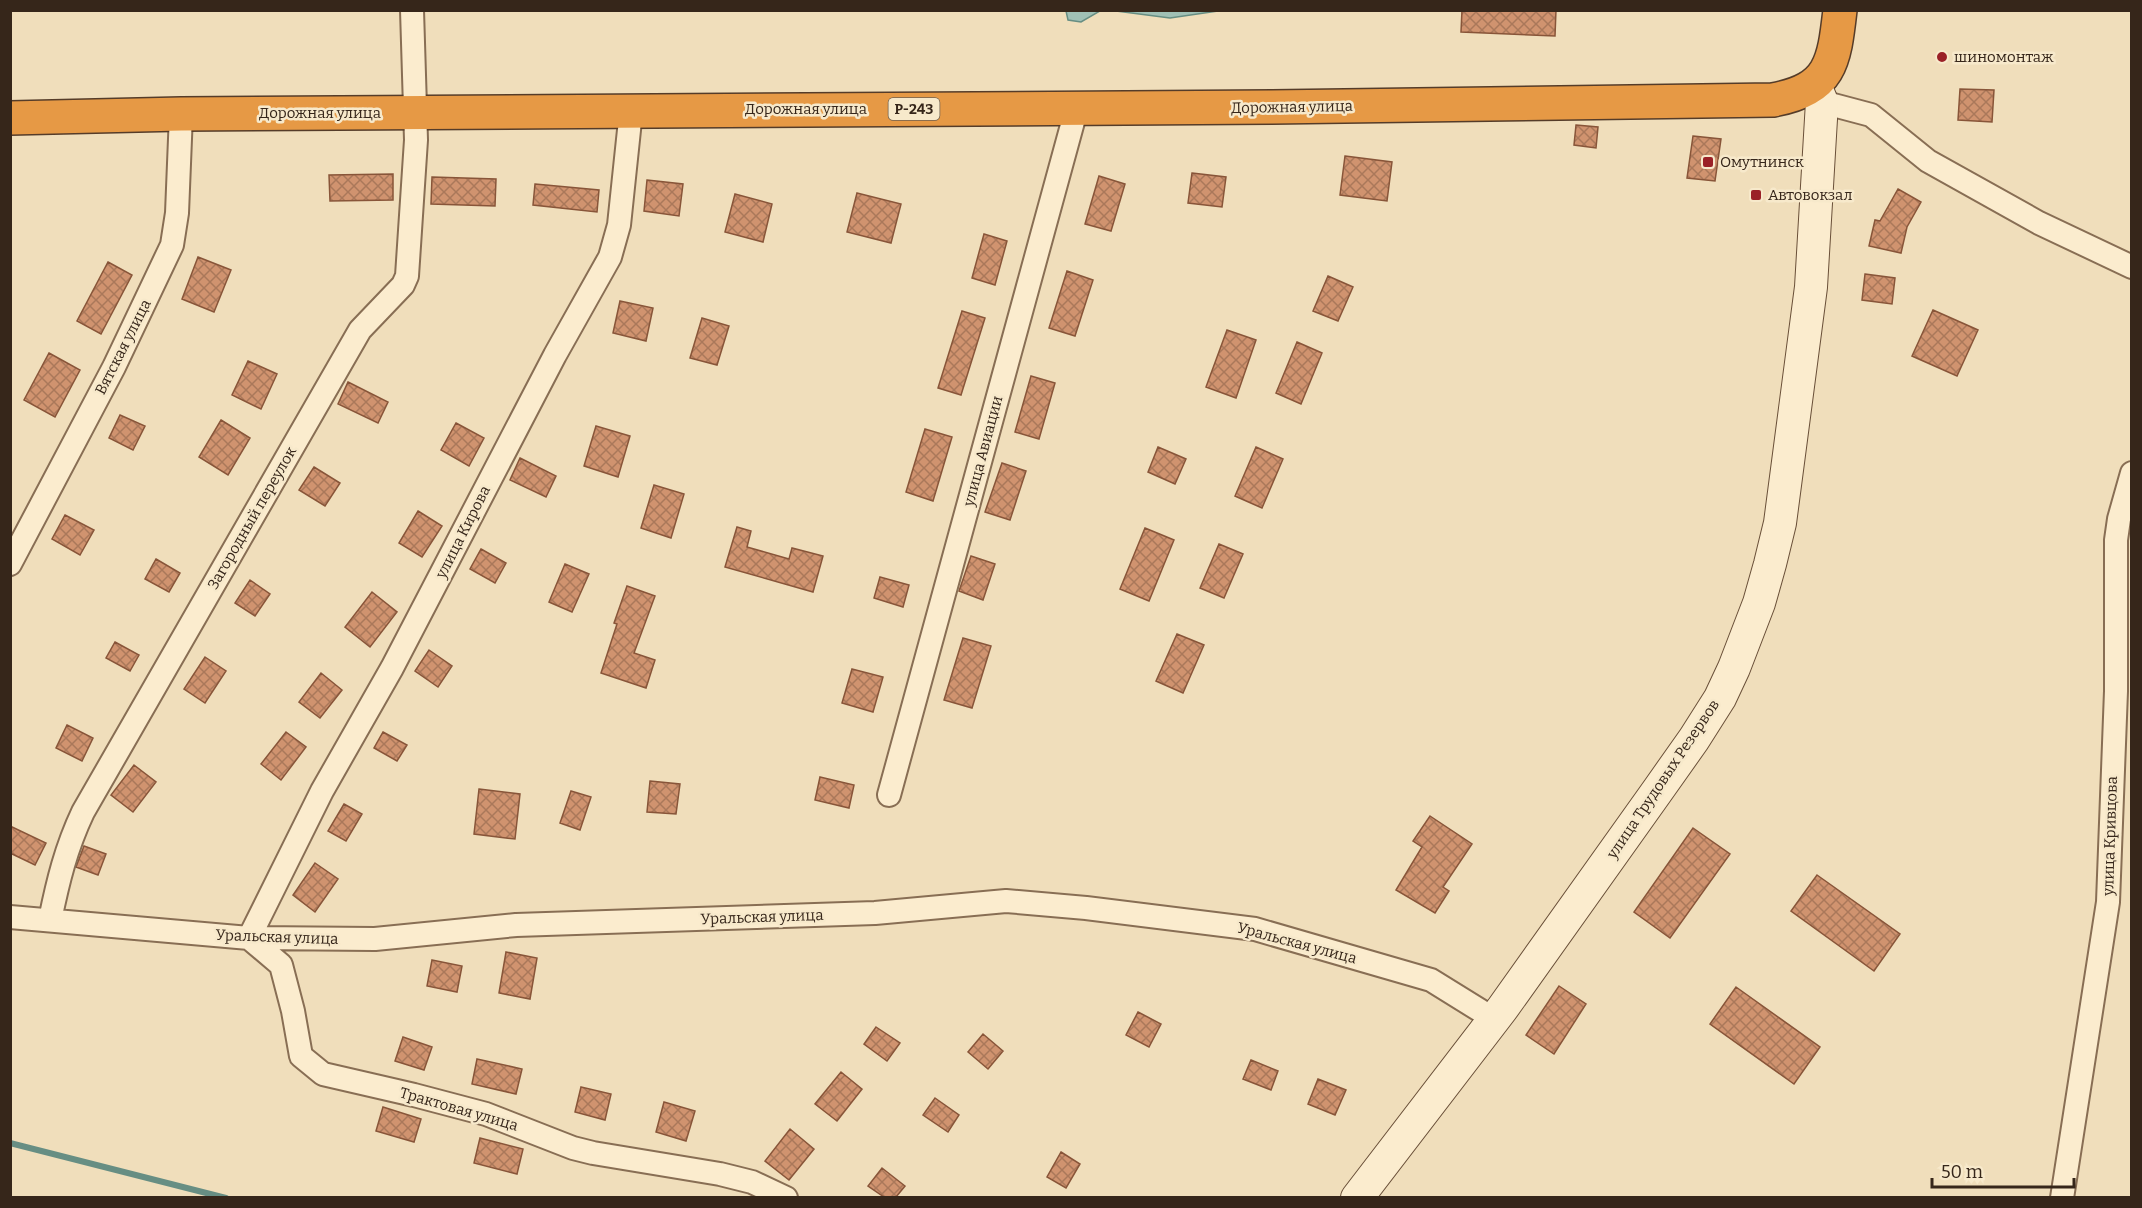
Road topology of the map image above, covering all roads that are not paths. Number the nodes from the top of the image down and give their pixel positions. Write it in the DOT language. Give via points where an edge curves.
graph roads {
  1 [pos="412,10"];
  2 [pos="1840,10"];
  3 [pos="1819,93"];
  4 [pos="1077,107"];
  5 [pos="631,111"];
  6 [pos="414,112"];
  7 [pos="181,114"];
  8 [pos="10,118"];
  9 [pos="2132,267"];
  10 [pos="2132,473"];
  11 [pos="10,564"];
  12 [pos="889,795"];
  13 [pos="10,917"];
  14 [pos="50,920"];
  15 [pos="249,938"];
  16 [pos="1494,1019"];
  17 [pos="786,1197"];
  18 [pos="1357,1197"];
  19 [pos="2062,1197"];
  1 -- 6 [label="street, Загородный переулок"];
  2 -- 3 [label="highway, улица Трудовых Резервов" via="1829,68"];
  3 -- 4 [label="highway, Дорожная улица / Р-243" via="1773,100"];
  3 -- 9 [label="street" via="1871,115 1928,161 2039,223"];
  3 -- 16 [label="main road, улица Трудовых Резервов" via="1811,287 1780,522 1759,603 1734,668 1694,739"];
  4 -- 5 [label="highway, Дорожная улица / Р-243"];
  4 -- 12 [label="street, улица Авиации"];
  5 -- 6 [label="highway, Дорожная улица / Р-243"];
  5 -- 15 [label="street, улица Кирова" via="619,225 610,257 555,354 392,668 322,791"];
  6 -- 7 [label="highway, Дорожная улица / Р-243"];
  6 -- 14 [label="street, Загородный переулок" via="416,140 407,276 403,285 360,330 83,812 60,869"];
  7 -- 8 [label="highway, Дорожная улица / Р-243"];
  7 -- 11 [label="street, Вятская улица" via="172,245 118,358"];
  10 -- 19 [label="street, улица Кривцова" via="2116,540 2116,691 2108,902"];
  13 -- 14 [label="street, Уральская улица"];
  14 -- 15 [label="street, Уральская улица"];
  15 -- 16 [label="street, Уральская улица" via="375,939 516,925 875,913 1006,901 1255,929 1431,980"];
  15 -- 17 [label="street, Трактовая улица" via="281,965 301,1056 323,1074 486,1114 593,1153 720,1174"];
  16 -- 18 [label="main road, улица Трудовых Резервов"];
}
